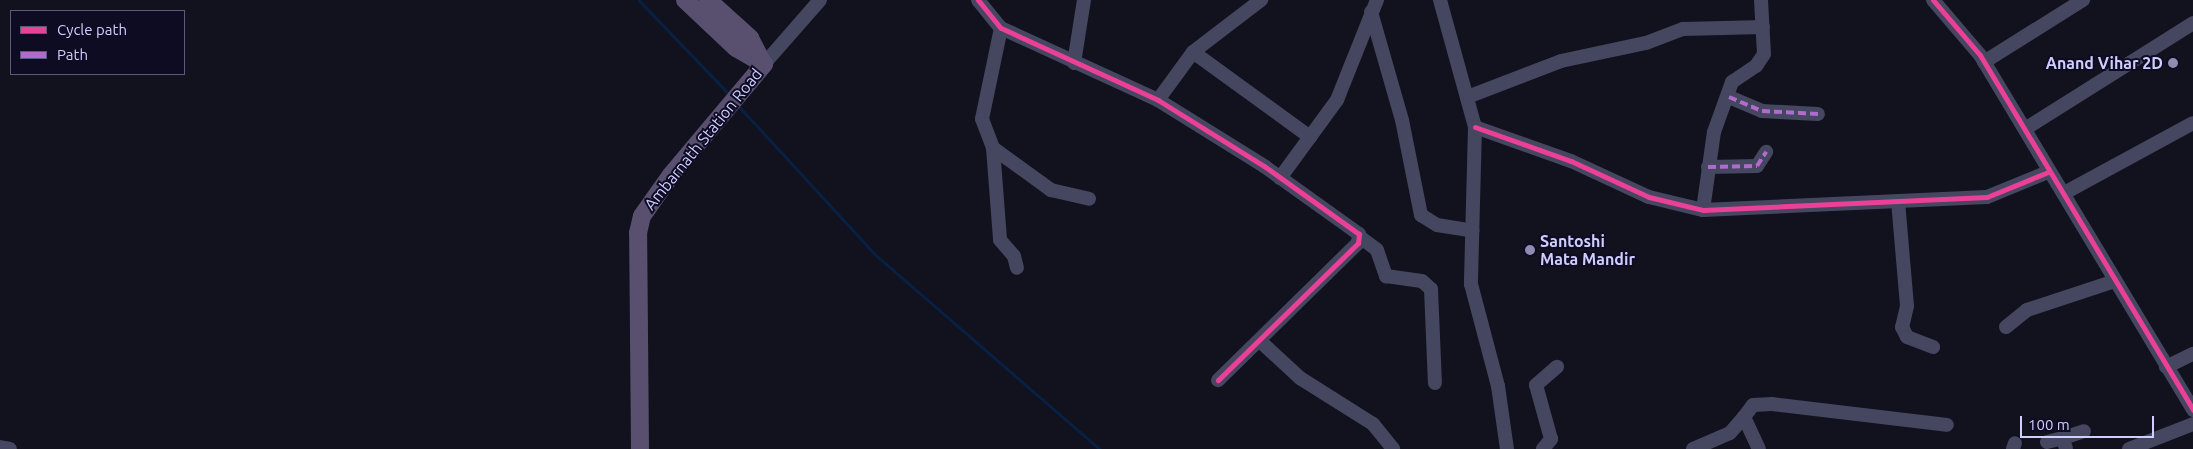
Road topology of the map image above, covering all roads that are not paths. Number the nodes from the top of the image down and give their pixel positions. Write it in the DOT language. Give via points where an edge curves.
graph roads {
  1 [pos="685,0"];
  2 [pos="708,0"];
  3 [pos="820,0"];
  4 [pos="978,0"];
  5 [pos="1084,0"];
  6 [pos="1261,0"];
  7 [pos="1440,0"];
  8 [pos="1761,0"];
  9 [pos="1933,0"];
  10 [pos="1944,0"];
  11 [pos="2083,0"];
  12 [pos="1374,6"];
  13 [pos="2193,23"];
  14 [pos="1763,27"];
  15 [pos="1001,28"];
  16 [pos="1193,52"];
  17 [pos="1988,60"];
  18 [pos="1074,63"];
  19 [pos="764,64"];
  20 [pos="1470,96"];
  21 [pos="1729,97"];
  22 [pos="1158,100"];
  23 [pos="1818,114"];
  24 [pos="2193,124"];
  25 [pos="1475,127"];
  26 [pos="2028,127"];
  27 [pos="1310,137"];
  28 [pos="993,148"];
  29 [pos="1766,152"];
  30 [pos="1708,167"];
  31 [pos="2048,172"];
  32 [pos="1280,178"];
  33 [pos="2068,194"];
  34 [pos="1089,199"];
  35 [pos="1898,201"];
  36 [pos="1703,210"];
  37 [pos="1473,231"];
  38 [pos="1360,237"];
  39 [pos="1017,268"];
  40 [pos="2116,281"];
  41 [pos="2006,326"];
  42 [pos="1260,341"];
  43 [pos="1933,347"];
  44 [pos="2193,354"];
  45 [pos="1557,367"];
  46 [pos="2166,367"];
  47 [pos="1218,380"];
  48 [pos="1435,383"];
  49 [pos="2193,410"];
  50 [pos="1744,417"];
  51 [pos="2193,424"];
  52 [pos="1948,425"];
  53 [pos="2084,432"];
  54 [pos="2047,442"];
  55 [pos="2064,443"];
  56 [pos="0,446"];
  57 [pos="10,449"];
  58 [pos="640,449"];
  59 [pos="1393,449"];
  60 [pos="1507,449"];
  61 [pos="1543,449"];
  62 [pos="1693,449"];
  63 [pos="1759,449"];
  64 [pos="2129,449"];
  1 -- 19 [label="main road" via="736,48"];
  2 -- 19 [label="main road" via="750,38"];
  3 -- 19 [label="street, Ambarnath Station Road"];
  4 -- 15 [label="street"];
  5 -- 18 [label="street"];
  6 -- 16 [label="street"];
  7 -- 20 [label="street"];
  8 -- 14 [label="street"];
  9 -- 17 [label="street"];
  10 -- 17 [label="street"];
  11 -- 17 [label="street"];
  12 -- 27 [label="street" via="1337,100"];
  12 -- 37 [label="street" via="1421,215 1437,225"];
  13 -- 26 [label="street"];
  14 -- 20 [label="street" via="1683,28 1646,43 1561,61"];
  14 -- 21 [label="street" via="1764,54 1756,66 1732,82"];
  15 -- 18 [label="street"];
  15 -- 28 [label="street" via="982,104 984,130"];
  16 -- 22 [label="street"];
  16 -- 27 [label="street"];
  17 -- 26 [label="street"];
  18 -- 22 [label="street"];
  19 -- 58 [label="main road, Ambarnath Station Road" via="731,108 671,174 642,216 638,233"];
  20 -- 25 [label="street"];
  21 -- 23 [label="street" via="1762,111"];
  21 -- 30 [label="street" via="1714,132"];
  22 -- 32 [label="street"];
  24 -- 33 [label="street"];
  25 -- 36 [label="street" via="1571,161 1649,197"];
  25 -- 37 [label="street"];
  26 -- 31 [label="street"];
  26 -- 33 [label="street"];
  27 -- 32 [label="street"];
  28 -- 34 [label="street" via="1052,190"];
  28 -- 39 [label="street" via="1000,240 1014,256"];
  29 -- 30 [label="street" via="1758,166"];
  30 -- 36 [label="street"];
  31 -- 33 [label="street"];
  31 -- 35 [label="street" via="1987,197"];
  32 -- 38 [label="street"];
  33 -- 40 [label="street"];
  35 -- 36 [label="street"];
  35 -- 43 [label="street" via="1907,306 1902,327 1907,337"];
  37 -- 60 [label="street" via="1471,284 1498,386"];
  38 -- 42 [label="street"];
  38 -- 48 [label="street" via="1377,250 1386,276 1422,281 1431,289"];
  40 -- 41 [label="street" via="2028,310"];
  40 -- 46 [label="street"];
  42 -- 47 [label="street"];
  42 -- 59 [label="street" via="1300,378 1373,424"];
  44 -- 46 [label="street"];
  45 -- 61 [label="street" via="1536,386 1551,439"];
  46 -- 49 [label="street"];
  50 -- 52 [label="street" via="1754,406 1772,404"];
  50 -- 62 [label="street" via="1730,433"];
  50 -- 63 [label="street"];
  51 -- 64 [label="street"];
  53 -- 55 [label="street"];
  54 -- 55 [label="street"];
  56 -- 57 [label="street"];
}
